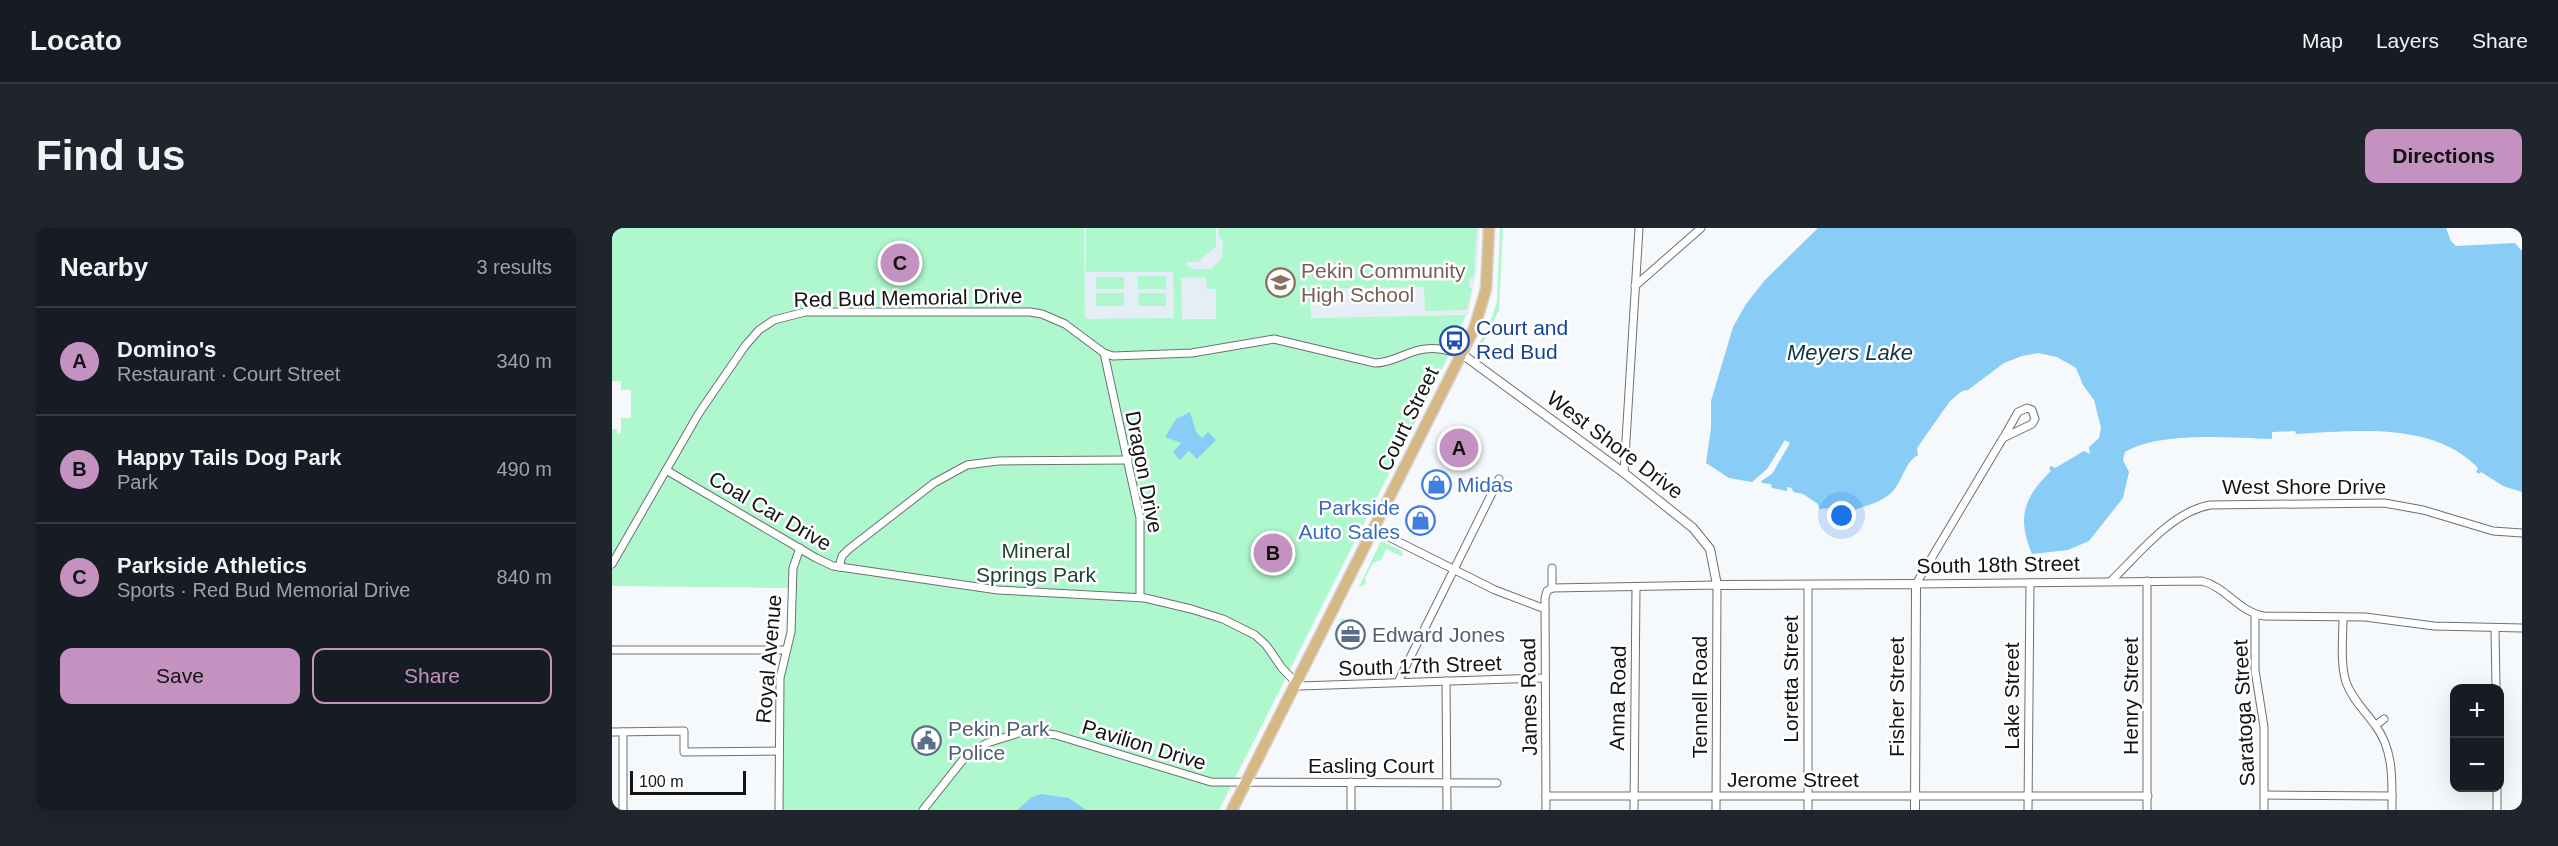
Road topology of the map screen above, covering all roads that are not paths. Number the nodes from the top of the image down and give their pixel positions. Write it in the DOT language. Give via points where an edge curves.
graph roads {
  1 [pos="1489,228"];
  2 [pos="1639,228"];
  3 [pos="1701,228"];
  4 [pos="1635,286"];
  5 [pos="1104,353"];
  6 [pos="1462,354"];
  7 [pos="2006,435"];
  8 [pos="1128,460"];
  9 [pos="666,470"];
  10 [pos="1624,473"];
  11 [pos="1499,479"];
  12 [pos="1375,530"];
  13 [pos="2522,533"];
  14 [pos="800,548"];
  15 [pos="612,564"];
  16 [pos="839,567"];
  17 [pos="1552,568"];
  18 [pos="1454,570"];
  19 [pos="2111,581"];
  20 [pos="2147,581"];
  21 [pos="2030,583"];
  22 [pos="1916,584"];
  23 [pos="1717,585"];
  24 [pos="1808,585"];
  25 [pos="1636,586"];
  26 [pos="1552,588"];
  27 [pos="1140,597"];
  28 [pos="1545,609"];
  29 [pos="2255,615"];
  30 [pos="2343,617"];
  31 [pos="2495,628"];
  32 [pos="2522,628"];
  33 [pos="786,650"];
  34 [pos="612,651"];
  35 [pos="1545,678"];
  36 [pos="1446,681"];
  37 [pos="1398,682"];
  38 [pos="2496,684"];
  39 [pos="1296,685"];
  40 [pos="2384,719"];
  41 [pos="2376,725"];
  42 [pos="612,732"];
  43 [pos="623,732"];
  44 [pos="779,751"];
  45 [pos="1351,782"];
  46 [pos="1245,783"];
  47 [pos="1447,783"];
  48 [pos="1497,783"];
  49 [pos="2497,792"];
  50 [pos="1915,795"];
  51 [pos="2028,795"];
  52 [pos="2265,795"];
  53 [pos="1546,796"];
  54 [pos="1634,796"];
  55 [pos="1808,796"];
  56 [pos="2148,796"];
  57 [pos="2392,796"];
  58 [pos="1716,797"];
  59 [pos="622,810"];
  60 [pos="779,810"];
  61 [pos="923,810"];
  62 [pos="1233,810"];
  63 [pos="1351,810"];
  64 [pos="1447,810"];
  65 [pos="1546,810"];
  66 [pos="1634,810"];
  67 [pos="1716,810"];
  68 [pos="1808,810"];
  69 [pos="1915,810"];
  70 [pos="2028,810"];
  71 [pos="2147,810"];
  72 [pos="2264,810"];
  73 [pos="2392,810"];
  74 [pos="2497,810"];
  1 -- 6 [label="main road, Court Street" via="1485,297"];
  2 -- 4 [label="street"];
  3 -- 4 [label="street"];
  4 -- 10 [label="street"];
  5 -- 6 [label="street, Red Bud Memorial Drive" via="1165,356 1274,339 1375,363 1424,349"];
  5 -- 8 [label="street, Dragon Drive"];
  5 -- 9 [label="street, Red Bud Memorial Drive" via="1065,324 1030,312 814,312 783,316 764,326 745,346"];
  6 -- 10 [label="street, West Shore Drive"];
  6 -- 12 [label="main road, Court Street"];
  7 -- 7 [label="street" via="2032,424 2032,410 2018,412"];
  7 -- 22 [label="street"];
  8 -- 16 [label="street" via="998,461 967,465 942,477 849,549"];
  8 -- 27 [label="street, Dragon Drive" via="1142,531"];
  9 -- 14 [label="street, Coal Car Drive"];
  9 -- 15 [label="street, Red Bud Memorial Drive"];
  10 -- 23 [label="street, West Shore Drive" via="1702,537 1714,560"];
  11 -- 18 [label="street"];
  12 -- 18 [label="street"];
  12 -- 39 [label="main road, Court Street"];
  13 -- 19 [label="street, West Shore Drive" via="2493,531 2384,503 2210,505 2175,520"];
  14 -- 16 [label="street, Coal Car Drive"];
  14 -- 33 [label="street, Royal Avenue" via="793,568 791,632"];
  16 -- 27 [label="street, Coal Car Drive" via="1000,590"];
  17 -- 26 [label="street, James Road"];
  18 -- 28 [label="street"];
  18 -- 37 [label="street"];
  19 -- 20 [label="street, South 18th Street"];
  19 -- 21 [label="street, South 18th Street"];
  20 -- 29 [label="street, South 18th Street" via="2209,583"];
  20 -- 56 [label="street, Henry Street"];
  21 -- 22 [label="street, South 18th Street"];
  21 -- 51 [label="street, Lake Street"];
  22 -- 24 [label="street, South 18th Street"];
  22 -- 50 [label="street, Fisher Street"];
  23 -- 24 [label="street, South 18th Street"];
  23 -- 25 [label="street, South 18th Street"];
  23 -- 58 [label="street, Tennell Road"];
  24 -- 55 [label="street, Loretta Street"];
  25 -- 26 [label="street, South 18th Street"];
  25 -- 54 [label="street, Anna Road"];
  26 -- 28 [label="street, James Road" via="1545,594"];
  27 -- 39 [label="street, Coal Car Drive" via="1216,617 1250,632 1266,645"];
  28 -- 35 [label="street, James Road"];
  29 -- 30 [label="street"];
  29 -- 52 [label="street, Saratoga Street" via="2255,670 2265,727"];
  30 -- 31 [label="street"];
  30 -- 41 [label="street" via="2346,682"];
  31 -- 32 [label="street"];
  31 -- 38 [label="street"];
  33 -- 34 [label="street"];
  33 -- 44 [label="street, Royal Avenue" via="780,678"];
  35 -- 36 [label="street, South 17th Street"];
  35 -- 53 [label="street, James Road"];
  36 -- 37 [label="street, South 17th Street"];
  36 -- 47 [label="street"];
  37 -- 39 [label="street, South 17th Street"];
  39 -- 46 [label="main road, Court Street"];
  40 -- 41 [label="street"];
  41 -- 57 [label="street" via="2388,750"];
  42 -- 43 [label="street"];
  43 -- 44 [label="street" via="684,731 684,752"];
  43 -- 59 [label="street"];
  44 -- 60 [label="street, Royal Avenue"];
  45 -- 46 [label="street, Easling Court"];
  45 -- 47 [label="street, Easling Court"];
  45 -- 63 [label="street"];
  46 -- 61 [label="street, Pavilion Drive" via="1199,780 1056,735 1025,732 987,743 966,756"];
  46 -- 62 [label="main road, Court Street"];
  47 -- 48 [label="street, Easling Court"];
  47 -- 64 [label="street"];
  49 -- 74 [label="street"];
  50 -- 51 [label="street, Jerome Street"];
  50 -- 55 [label="street, Jerome Street"];
  50 -- 69 [label="street, Fisher Street"];
  51 -- 56 [label="street, Jerome Street"];
  51 -- 70 [label="street, Lake Street"];
  52 -- 57 [label="street"];
  52 -- 72 [label="street, Saratoga Street"];
  53 -- 54 [label="street, Jerome Street"];
  53 -- 65 [label="street, James Road"];
  54 -- 58 [label="street, Jerome Street"];
  54 -- 66 [label="street, Anna Road"];
  55 -- 58 [label="street, Jerome Street"];
  55 -- 68 [label="street, Loretta Street"];
  56 -- 71 [label="street, Henry Street"];
  57 -- 73 [label="street"];
  58 -- 67 [label="street, Tennell Road"];
}
